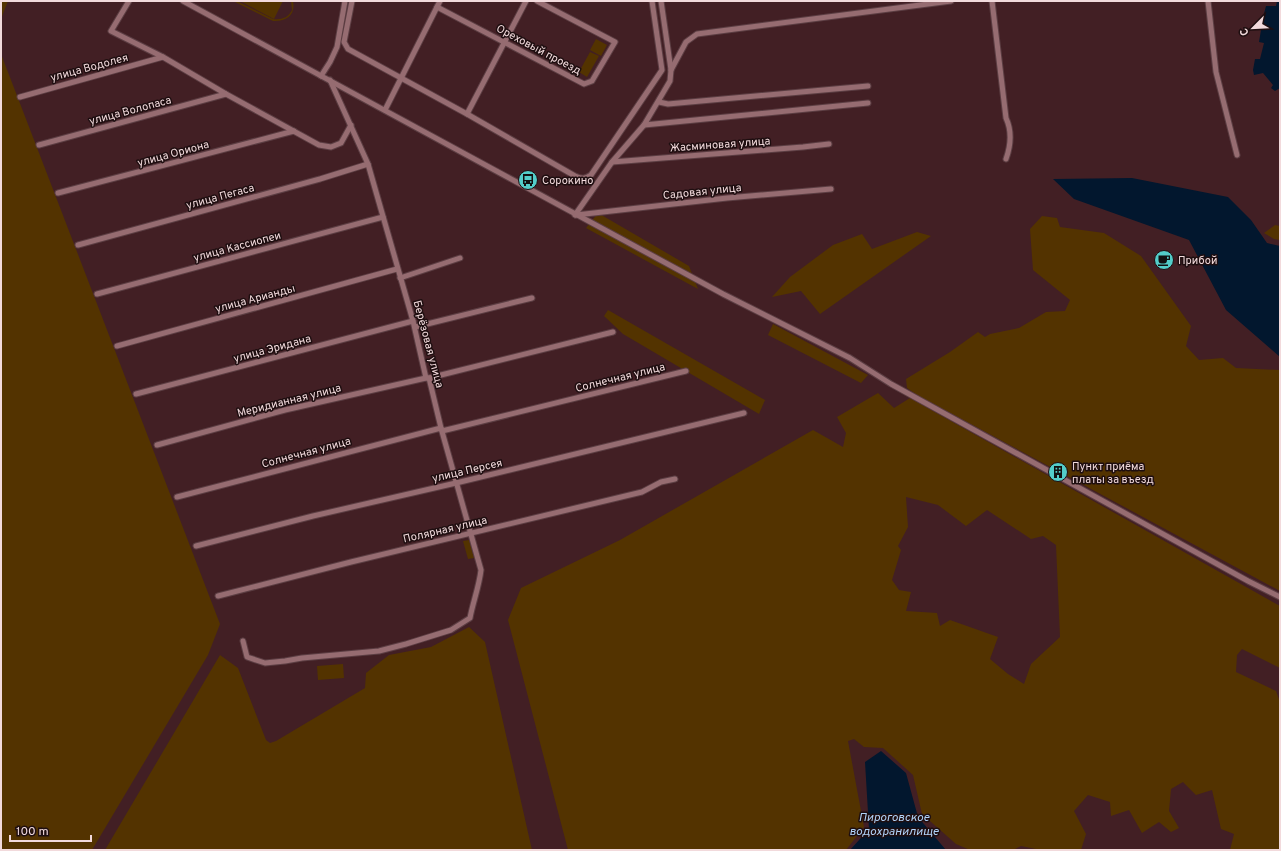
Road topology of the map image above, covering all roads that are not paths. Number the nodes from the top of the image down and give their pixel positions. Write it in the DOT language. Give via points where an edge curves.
graph roads {
  1 [pos="129,1"];
  2 [pos="182,1"];
  3 [pos="346,1"];
  4 [pos="352,1"];
  5 [pos="440,1"];
  6 [pos="526,1"];
  7 [pos="537,1"];
  8 [pos="652,1"];
  9 [pos="661,1"];
  10 [pos="951,1"];
  11 [pos="992,1"];
  12 [pos="1208,1"];
  13 [pos="437,7"];
  14 [pos="504,42"];
  15 [pos="163,57"];
  16 [pos="671,70"];
  17 [pos="321,76"];
  18 [pos="401,79"];
  19 [pos="330,80"];
  20 [pos="868,86"];
  21 [pos="226,94"];
  22 [pos="20,97"];
  23 [pos="659,102"];
  24 [pos="868,103"];
  25 [pos="385,110"];
  26 [pos="468,114"];
  27 [pos="350,125"];
  28 [pos="644,125"];
  29 [pos="294,131"];
  30 [pos="39,144"];
  31 [pos="829,144"];
  32 [pos="1237,155"];
  33 [pos="1006,158"];
  34 [pos="612,162"];
  35 [pos="368,164"];
  36 [pos="831,189"];
  37 [pos="58,193"];
  38 [pos="575,215"];
  39 [pos="383,217"];
  40 [pos="78,245"];
  41 [pos="460,258"];
  42 [pos="397,269"];
  43 [pos="400,278"];
  44 [pos="97,294"];
  45 [pos="532,298"];
  46 [pos="414,324"];
  47 [pos="613,332"];
  48 [pos="117,346"];
  49 [pos="686,371"];
  50 [pos="427,378"];
  51 [pos="136,394"];
  52 [pos="744,413"];
  53 [pos="442,430"];
  54 [pos="157,445"];
  55 [pos="674,479"];
  56 [pos="456,483"];
  57 [pos="177,497"];
  58 [pos="470,533"];
  59 [pos="196,546"];
  60 [pos="218,596"];
  61 [pos="1280,597"];
  62 [pos="243,641"];
  1 -- 15 [label="street" via="111,31"];
  2 -- 17 [label="street"];
  3 -- 17 [label="street" via="336,47"];
  4 -- 18 [label="street" via="344,42 348,49"];
  5 -- 13 [label="street"];
  6 -- 14 [label="street"];
  7 -- 14 [label="street, Ореховый проезд" via="615,42 592,81 584,84"];
  8 -- 26 [label="street" via="662,70 591,175 586,178 575,176"];
  9 -- 16 [label="street"];
  10 -- 16 [label="street" via="697,34 686,42"];
  11 -- 33 [label="street" via="1011,142"];
  12 -- 32 [label="street" via="1216,72"];
  13 -- 14 [label="street, Ореховый проезд"];
  13 -- 18 [label="street"];
  14 -- 26 [label="street"];
  15 -- 21 [label="street"];
  15 -- 22 [label="street, улица Водолея"];
  16 -- 23 [label="street" via="670,81"];
  17 -- 19 [label="street"];
  18 -- 25 [label="street"];
  18 -- 26 [label="street"];
  19 -- 25 [label="street"];
  19 -- 27 [label="street, Берёзовая улица"];
  20 -- 23 [label="street" via="668,104"];
  21 -- 29 [label="street"];
  21 -- 30 [label="street, улица Волопаса"];
  23 -- 28 [label="street"];
  24 -- 28 [label="street"];
  25 -- 38 [label="street"];
  27 -- 29 [label="street" via="341,143 331,147 319,145"];
  27 -- 35 [label="street, Берёзовая улица"];
  28 -- 34 [label="street"];
  29 -- 37 [label="street, улица Ориона"];
  31 -- 34 [label="street, Жасминовая улица"];
  34 -- 38 [label="street"];
  35 -- 39 [label="street, Берёзовая улица"];
  35 -- 40 [label="street, улица Пегаса"];
  36 -- 38 [label="street, Садовая улица"];
  38 -- 61 [label="street" via="850,358 891,384"];
  39 -- 42 [label="street, Берёзовая улица"];
  39 -- 44 [label="street, улица Кассиопеи"];
  41 -- 43 [label="street"];
  42 -- 43 [label="street, Берёзовая улица"];
  42 -- 48 [label="street, улица Арианды"];
  43 -- 46 [label="street, Берёзовая улица"];
  45 -- 46 [label="street, улица Эридана"];
  46 -- 50 [label="street, Берёзовая улица"];
  46 -- 51 [label="street, улица Эридана"];
  47 -- 50 [label="street, Меридианная улица"];
  49 -- 53 [label="street, Солнечная улица"];
  50 -- 53 [label="street, Берёзовая улица"];
  50 -- 54 [label="street, Меридианная улица" via="285,410"];
  52 -- 56 [label="street, улица Персея"];
  53 -- 56 [label="street, Берёзовая улица"];
  53 -- 57 [label="street, Солнечная улица"];
  55 -- 58 [label="street, Полярная улица" via="661,482 642,492"];
  56 -- 58 [label="street, Берёзовая улица"];
  56 -- 59 [label="street, улица Персея"];
  58 -- 60 [label="street, Полярная улица"];
  58 -- 62 [label="street, Берёзовая улица" via="481,570 478,588 470,618 450,630 379,652 265,663 247,657"];
}
